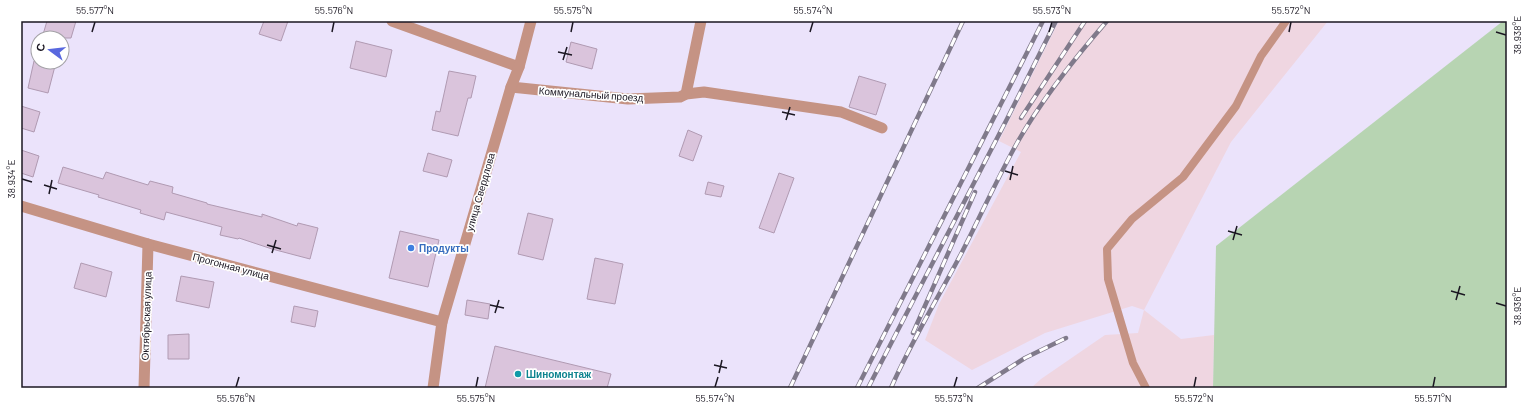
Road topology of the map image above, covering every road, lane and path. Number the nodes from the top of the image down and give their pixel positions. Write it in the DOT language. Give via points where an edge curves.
graph roads {
  1 [pos="392,21"];
  2 [pos="531,21"];
  3 [pos="701,21"];
  4 [pos="1286,21"];
  5 [pos="519,66"];
  6 [pos="511,87"];
  7 [pos="686,94"];
  8 [pos="882,128"];
  9 [pos="21,206"];
  10 [pos="148,244"];
  11 [pos="442,322"];
  12 [pos="144,388"];
  13 [pos="433,388"];
  14 [pos="1146,388"];
  1 -- 5 [label="street"];
  2 -- 5 [label="street, улица Свердлова"];
  3 -- 7 [label="street"];
  4 -- 14 [label="lane" via="1261,56 1236,106 1183,177 1132,219 1107,249 1108,279 1133,363"];
  5 -- 6 [label="street, улица Свердлова"];
  6 -- 7 [label="street, Коммунальный проезд" via="628,99 680,97"];
  6 -- 11 [label="street, улица Свердлова"];
  7 -- 8 [label="street, Коммунальный проезд" via="704,92 841,112"];
  9 -- 10 [label="street, Прогонная улица"];
  10 -- 11 [label="street, Прогонная улица"];
  10 -- 12 [label="street, Октябрьская улица"];
  11 -- 13 [label="street, улица Свердлова"];
}
